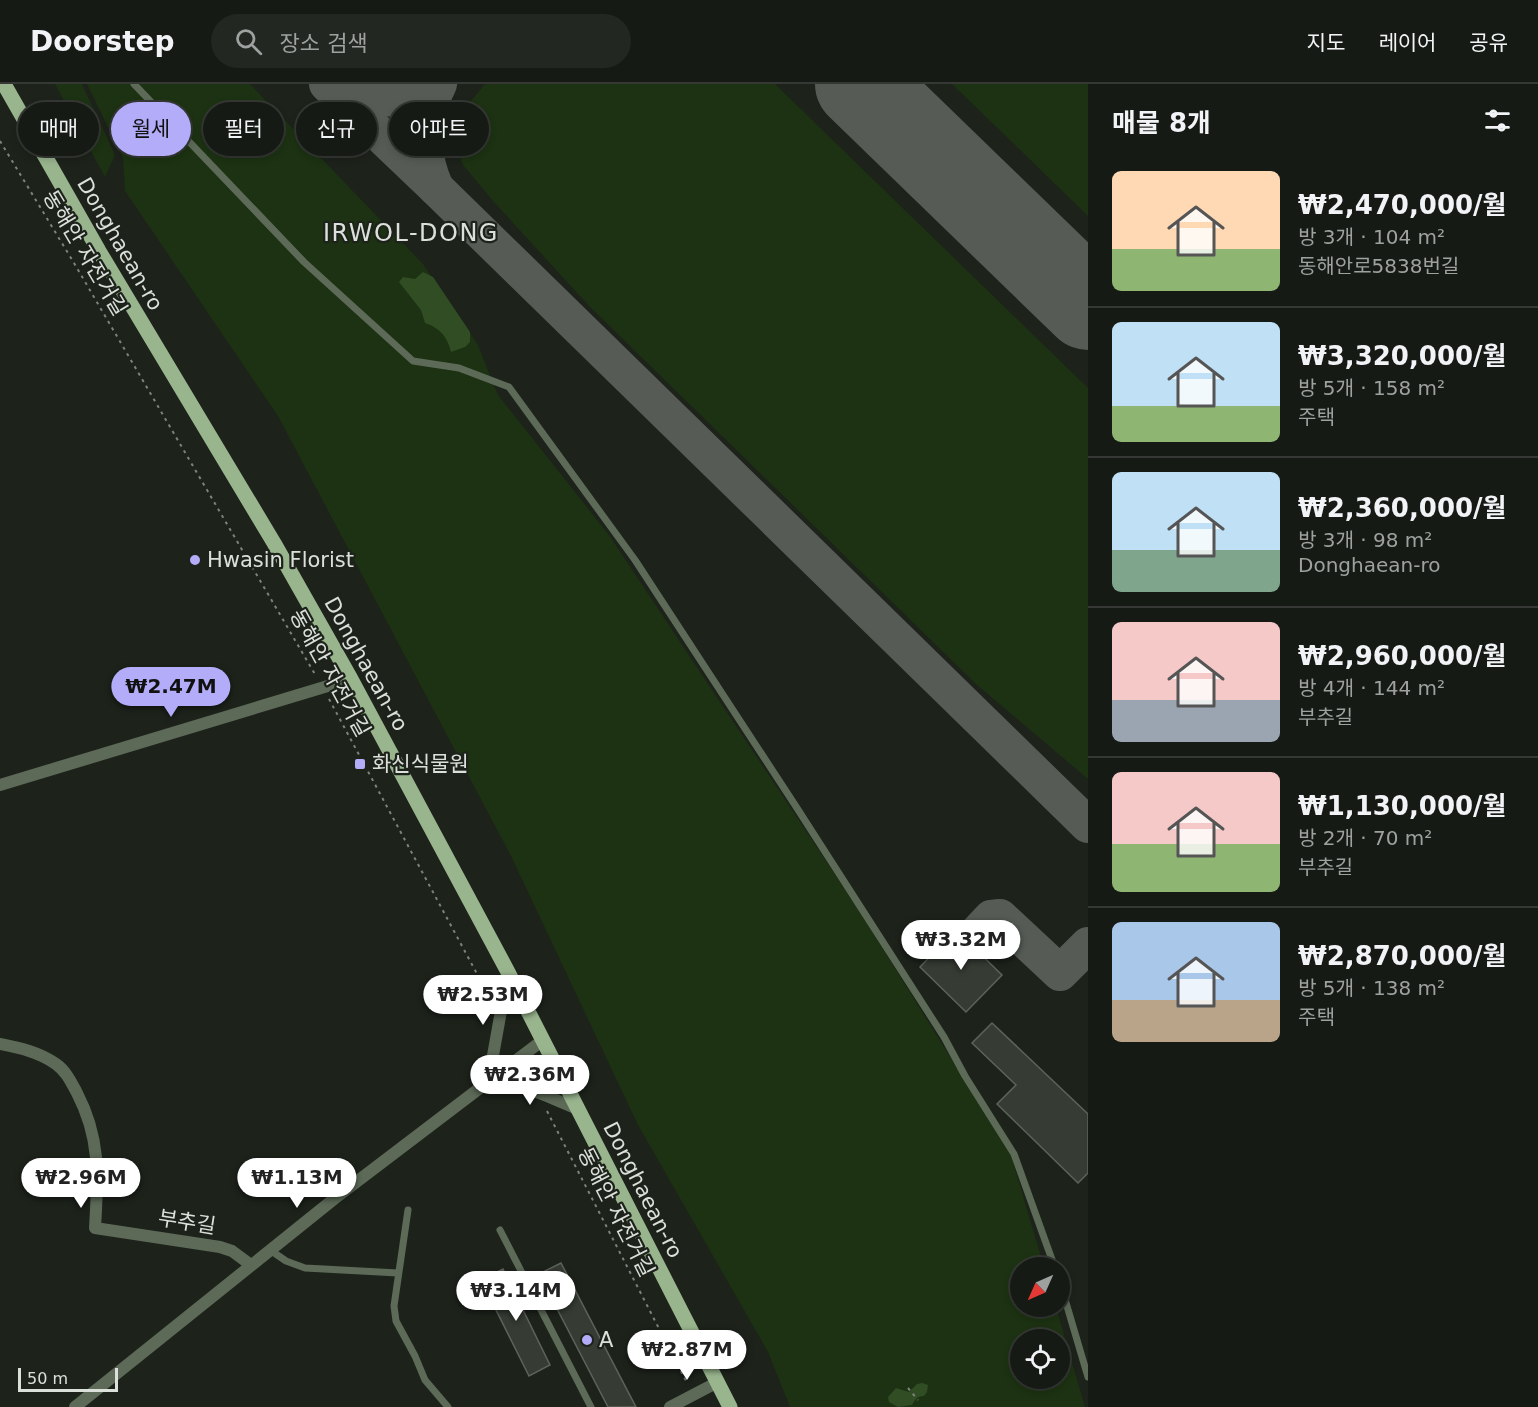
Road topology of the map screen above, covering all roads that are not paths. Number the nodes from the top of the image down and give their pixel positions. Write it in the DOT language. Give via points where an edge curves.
graph roads {
  1 [pos="4,84"];
  2 [pos="134,84"];
  3 [pos="351,679"];
  4 [pos="0,785"];
  5 [pos="508,972"];
  6 [pos="543,1040"];
  7 [pos="0,1044"];
  8 [pos="482,1088"];
  9 [pos="578,1109"];
  10 [pos="408,1210"];
  11 [pos="500,1230"];
  12 [pos="270,1250"];
  13 [pos="1051,1257"];
  14 [pos="251,1265"];
  15 [pos="398,1273"];
  16 [pos="1070,1316"];
  17 [pos="1088,1377"];
  18 [pos="718,1382"];
  19 [pos="75,1407"];
  20 [pos="448,1407"];
  21 [pos="591,1407"];
  22 [pos="670,1407"];
  23 [pos="730,1407"];
  1 -- 3 [label="main road, Donghaean-ro"];
  2 -- 13 [label="lane" via="304,262 413,361 459,368 509,387 635,560 944,1037 1014,1154"];
  3 -- 4 [label="street"];
  3 -- 5 [label="main road, Donghaean-ro"];
  5 -- 6 [label="main road, Donghaean-ro"];
  5 -- 8 [label="street" via="492,1061"];
  6 -- 8 [label="street"];
  6 -- 9 [label="main road, Donghaean-ro"];
  7 -- 14 [label="street, 부추길" via="36,1052 60,1067 86,1111 95,1149 95,1228 220,1247"];
  8 -- 9 [label="street" via="505,1084 524,1088"];
  8 -- 12 [label="street"];
  9 -- 18 [label="main road, Donghaean-ro"];
  10 -- 15 [label="lane"];
  11 -- 21 [label="lane"];
  12 -- 14 [label="street"];
  12 -- 15 [label="lane" via="305,1268"];
  14 -- 19 [label="street"];
  15 -- 20 [label="lane" via="396,1321 425,1380"];
  16 -- 17 [label="lane"];
  18 -- 22 [label="street"];
  18 -- 23 [label="main road, Donghaean-ro"];
}
